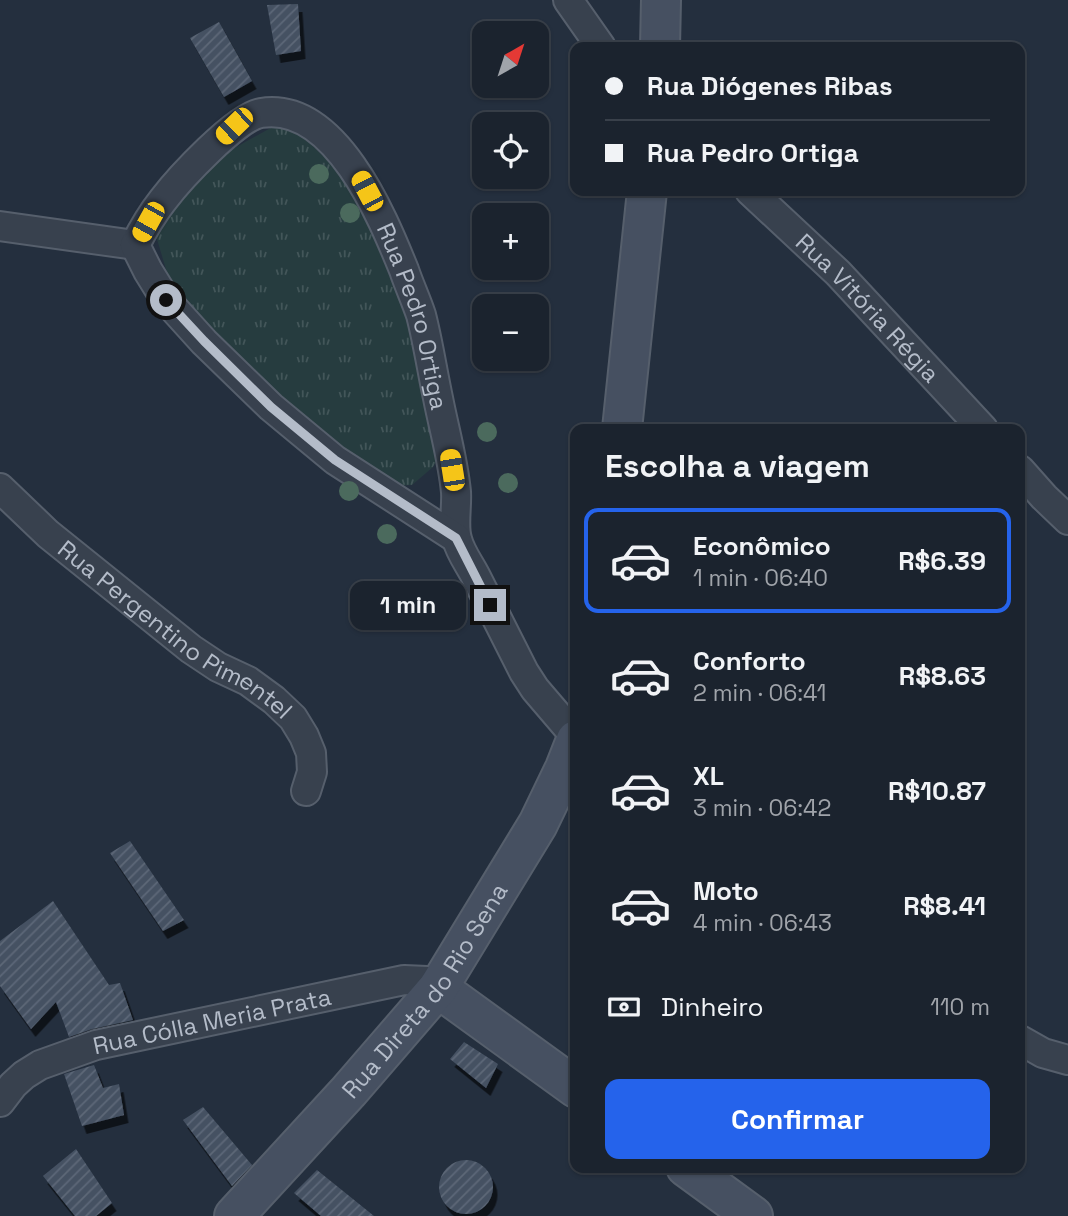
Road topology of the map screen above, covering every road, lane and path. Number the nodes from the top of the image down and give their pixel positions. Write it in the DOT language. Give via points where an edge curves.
graph roads {
  1 [pos="568,0"];
  2 [pos="661,0"];
  3 [pos="597,42"];
  4 [pos="660,42"];
  5 [pos="646,196"];
  6 [pos="755,196"];
  7 [pos="0,226"];
  8 [pos="135,245"];
  9 [pos="623,424"];
  10 [pos="978,424"];
  11 [pos="1025,476"];
  12 [pos="0,488"];
  13 [pos="1068,520"];
  14 [pos="456,538"];
  15 [pos="570,732"];
  16 [pos="570,755"];
  17 [pos="306,791"];
  18 [pos="438,988"];
  19 [pos="1025,1043"];
  20 [pos="1068,1060"];
  21 [pos="570,1084"];
  22 [pos="0,1102"];
  23 [pos="694,1173"];
  24 [pos="234,1216"];
  25 [pos="753,1216"];
  1 -- 3 [label="street"];
  2 -- 4 [label="main road"];
  5 -- 9 [label="main road"];
  6 -- 10 [label="street, Rua Vitória Régia" via="838,274"];
  7 -- 8 [label="street"];
  8 -- 14 [label="street" via="166,300 271,407 335,460"];
  8 -- 14 [label="street, Rua Pedro Ortiga" via="163,199 234,126 253,115 277,113 291,115 323,134 357,172 388,230 421,314 456,492"];
  11 -- 13 [label="street"];
  12 -- 17 [label="street, Rua Pergentino Pimentel" via="48,534 191,649 248,681 293,718 311,753"];
  14 -- 15 [label="street, Rua Pedro Ortiga" via="524,672"];
  16 -- 18 [label="main road, Rua Direta do Rio Sena" via="538,824"];
  18 -- 21 [label="main road"];
  18 -- 22 [label="street, Rua Cólla Meria Prata" via="427,981 404,980 96,1045 40,1065 13,1085"];
  18 -- 24 [label="main road, Rua Direta do Rio Sena"];
  19 -- 20 [label="street"];
  23 -- 25 [label="main road"];
}
